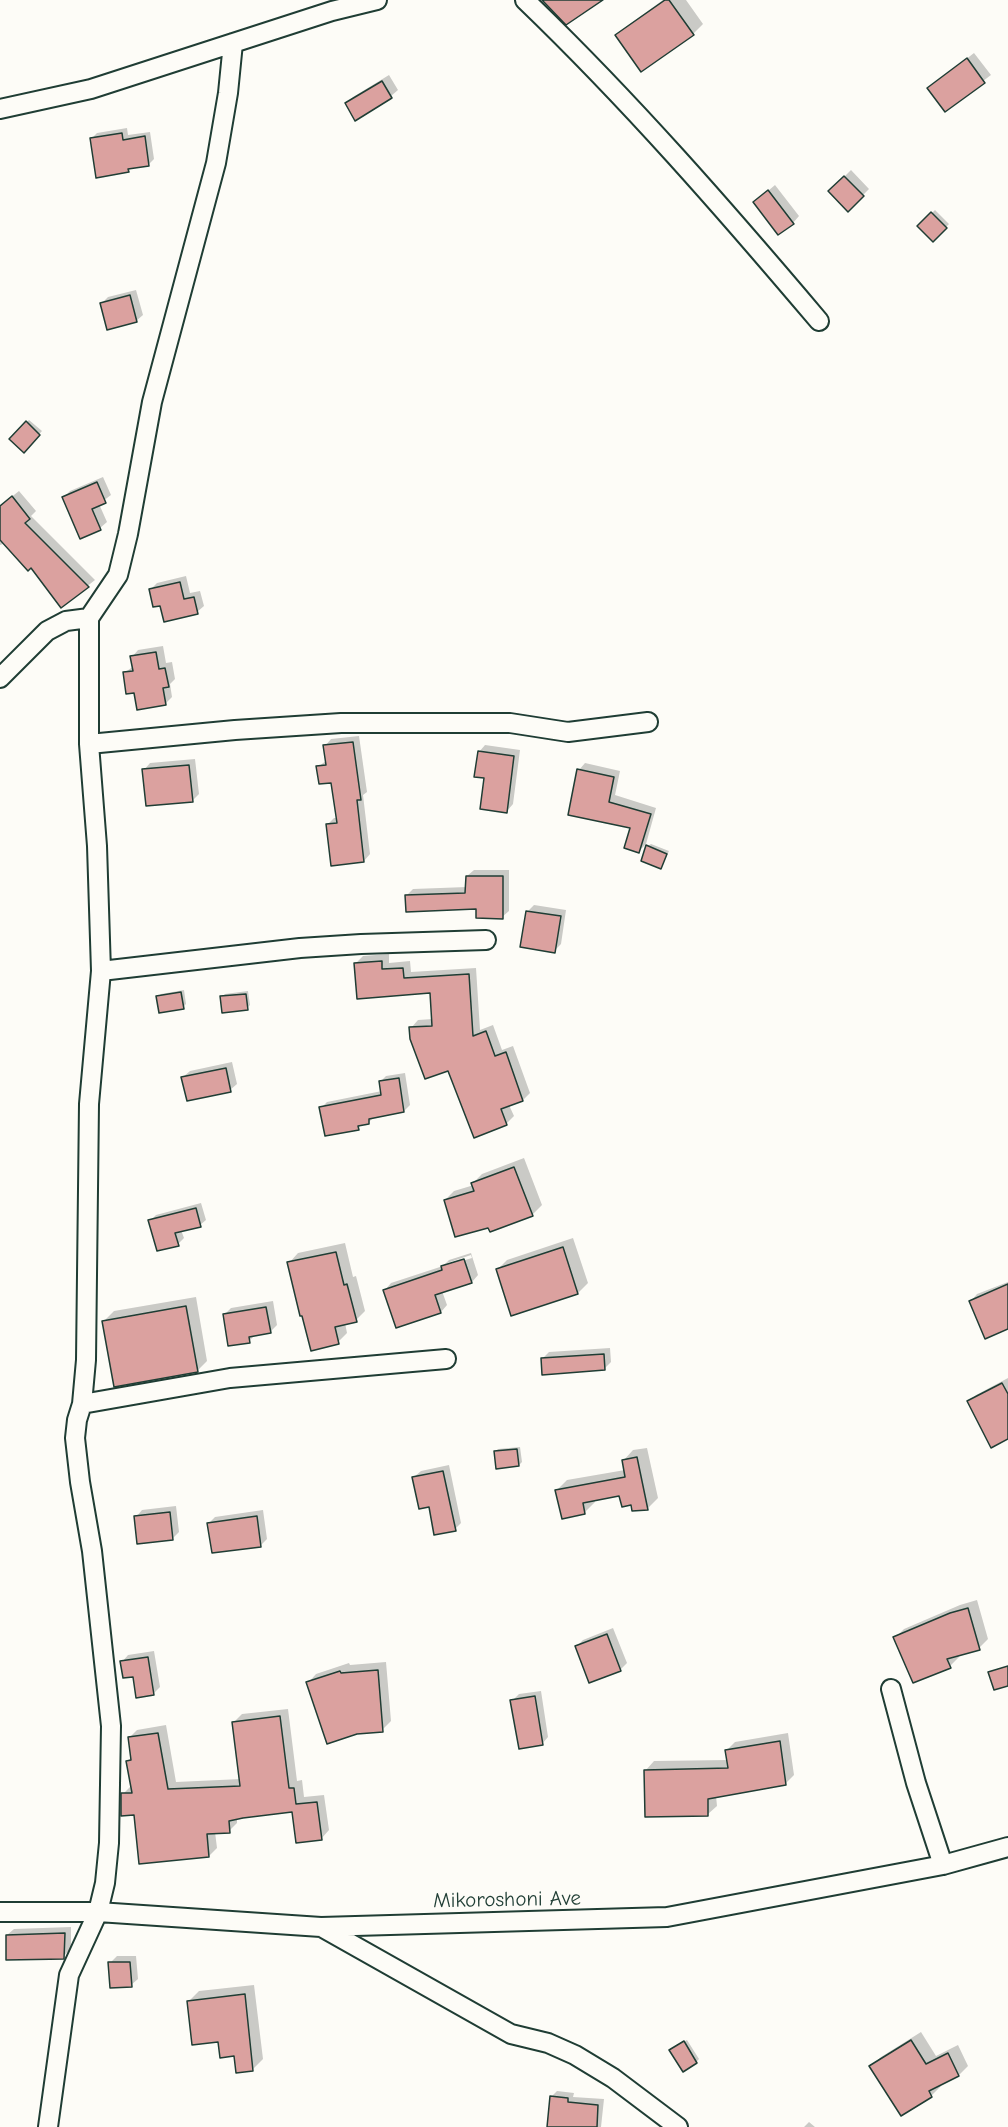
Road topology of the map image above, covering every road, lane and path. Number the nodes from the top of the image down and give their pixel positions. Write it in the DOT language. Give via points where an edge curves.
graph roads {
  1 [pos="377,0"];
  2 [pos="525,0"];
  3 [pos="233,44"];
  4 [pos="0,109"];
  5 [pos="819,321"];
  6 [pos="88,618"];
  7 [pos="0,678"];
  8 [pos="648,722"];
  9 [pos="89,744"];
  10 [pos="486,940"];
  11 [pos="101,971"];
  12 [pos="446,1359"];
  13 [pos="82,1404"];
  14 [pos="891,1689"];
  15 [pos="1008,1846"];
  16 [pos="943,1865"];
  17 [pos="0,1911"];
  18 [pos="98,1912"];
  19 [pos="321,1927"];
  20 [pos="48,2127"];
  21 [pos="678,2127"];
  1 -- 3 [label="street"];
  2 -- 5 [label="street" via="620,94"];
  3 -- 4 [label="street" via="91,89"];
  3 -- 6 [label="street" via="216,163 152,402 118,575"];
  6 -- 7 [label="street" via="66,621 47,632"];
  6 -- 9 [label="street"];
  8 -- 9 [label="street" via="568,732 510,723 341,723"];
  9 -- 11 [label="street"];
  10 -- 11 [label="street" via="300,948"];
  11 -- 13 [label="street" via="89,1104"];
  12 -- 13 [label="street" via="230,1378"];
  13 -- 18 [label="street" via="75,1438 111,1726 109,1843"];
  14 -- 16 [label="street"];
  15 -- 16 [label="street, Mikoroshoni Ave"];
  16 -- 19 [label="street, Mikoroshoni Ave" via="666,1917"];
  17 -- 18 [label="street, Mikoroshoni Ave"];
  18 -- 19 [label="street, Mikoroshoni Ave"];
  18 -- 20 [label="street" via="69,1976"];
  19 -- 21 [label="street" via="511,2034 575,2055"];
}
